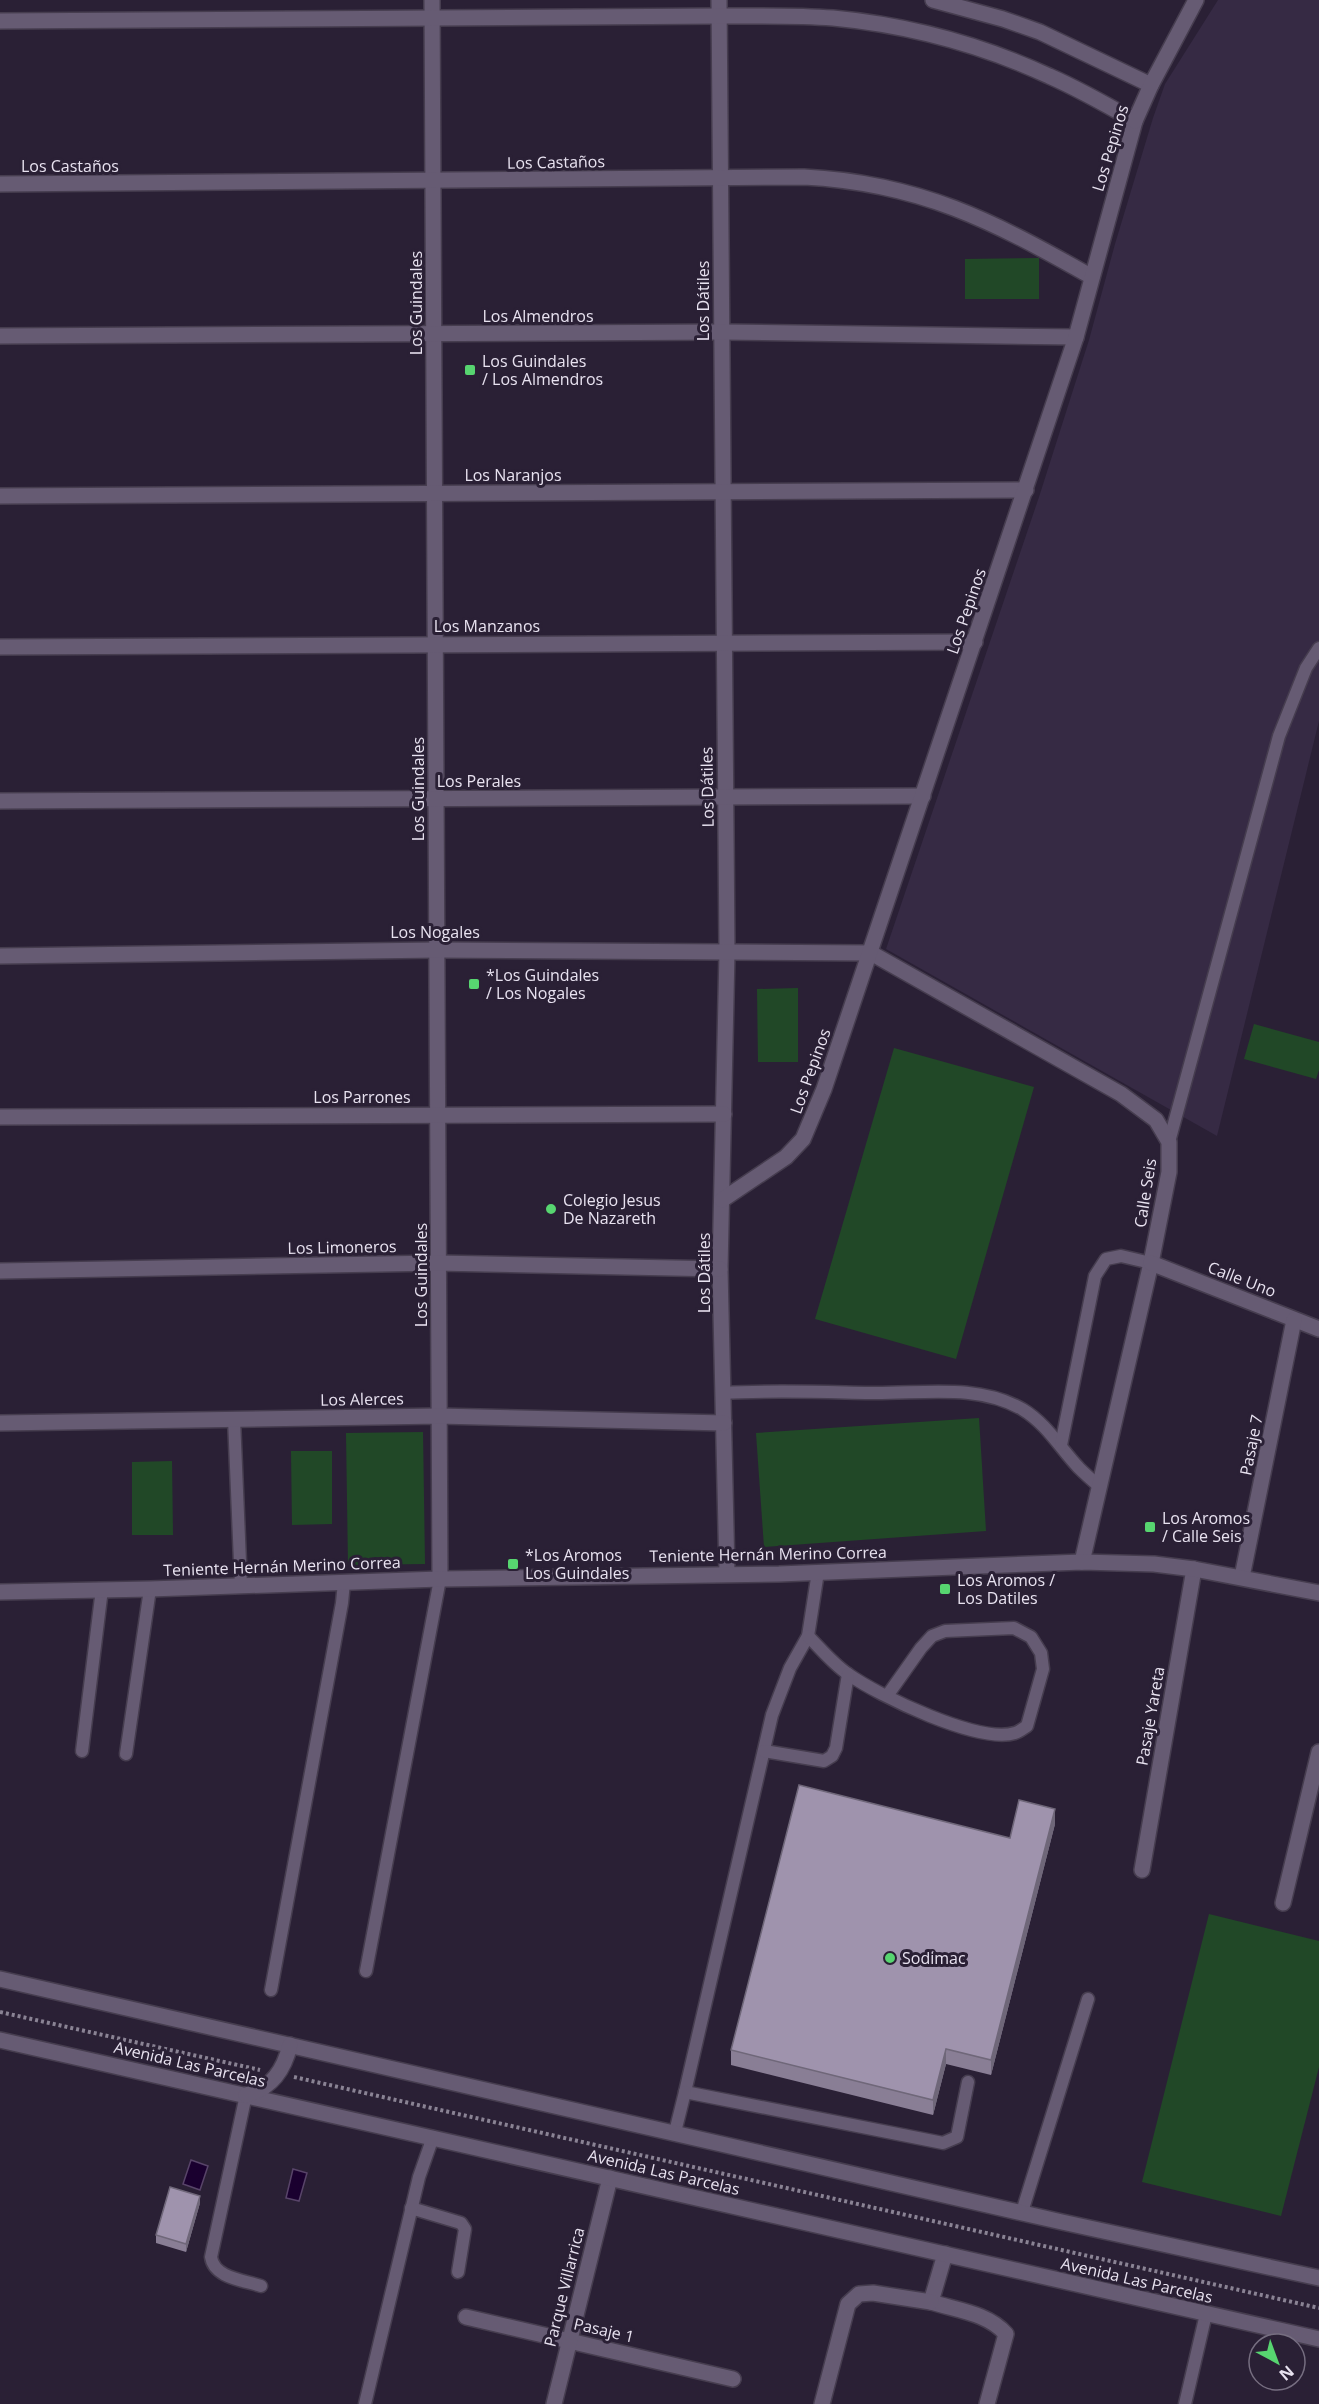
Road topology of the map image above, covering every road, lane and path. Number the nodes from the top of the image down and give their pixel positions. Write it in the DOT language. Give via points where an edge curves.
graph roads {
  1 [pos="432,0"];
  2 [pos="719,0"];
  3 [pos="933,0"];
  4 [pos="1196,0"];
  5 [pos="719,16"];
  6 [pos="433,18"];
  7 [pos="0,21"];
  8 [pos="1151,85"];
  9 [pos="1135,121"];
  10 [pos="720,177"];
  11 [pos="433,182"];
  12 [pos="0,184"];
  13 [pos="1092,276"];
  14 [pos="722,332"];
  15 [pos="434,335"];
  16 [pos="0,336"];
  17 [pos="1076,337"];
  18 [pos="1026,490"];
  19 [pos="723,492"];
  20 [pos="435,494"];
  21 [pos="0,496"];
  22 [pos="975,642"];
  23 [pos="724,643"];
  24 [pos="435,644"];
  25 [pos="0,647"];
  26 [pos="1319,648"];
  27 [pos="923,796"];
  28 [pos="725,797"];
  29 [pos="436,799"];
  30 [pos="0,801"];
  31 [pos="437,950"];
  32 [pos="727,952"];
  33 [pos="871,953"];
  34 [pos="0,956"];
  35 [pos="724,1114"];
  36 [pos="438,1115"];
  37 [pos="0,1117"];
  38 [pos="1169,1142"];
  39 [pos="722,1200"];
  40 [pos="438,1263"];
  41 [pos="1151,1263"];
  42 [pos="720,1269"];
  43 [pos="0,1271"];
  44 [pos="1294,1320"];
  45 [pos="1319,1329"];
  46 [pos="723,1393"];
  47 [pos="439,1416"];
  48 [pos="234,1419"];
  49 [pos="0,1423"];
  50 [pos="724,1423"];
  51 [pos="1061,1445"];
  52 [pos="1100,1487"];
  53 [pos="1082,1562"];
  54 [pos="1194,1569"];
  55 [pos="818,1572"];
  56 [pos="727,1573"];
  57 [pos="1242,1577"];
  58 [pos="440,1579"];
  59 [pos="344,1582"];
  60 [pos="241,1586"];
  61 [pos="102,1589"];
  62 [pos="150,1589"];
  63 [pos="0,1592"];
  64 [pos="1319,1593"];
  65 [pos="808,1636"];
  66 [pos="848,1674"];
  67 [pos="887,1696"];
  68 [pos="82,1751"];
  69 [pos="764,1751"];
  70 [pos="1319,1752"];
  71 [pos="126,1754"];
  72 [pos="1142,1870"];
  73 [pos="1283,1903"];
  74 [pos="366,1971"];
  75 [pos="0,1978"];
  76 [pos="271,1990"];
  77 [pos="1088,1999"];
  78 [pos="0,2012"];
  79 [pos="1,2043"];
  80 [pos="290,2045"];
  81 [pos="279,2074"];
  82 [pos="968,2082"];
  83 [pos="685,2092"];
  84 [pos="246,2095"];
  85 [pos="675,2132"];
  86 [pos="433,2137"];
  87 [pos="610,2178"];
  88 [pos="411,2208"];
  89 [pos="1022,2212"];
  90 [pos="945,2254"];
  91 [pos="458,2272"];
  92 [pos="1319,2278"];
  93 [pos="261,2286"];
  94 [pos="931,2302"];
  95 [pos="1319,2308"];
  96 [pos="1206,2314"];
  97 [pos="466,2317"];
  98 [pos="1319,2339"];
  99 [pos="569,2340"];
  100 [pos="733,2379"];
  101 [pos="365,2404"];
  102 [pos="554,2404"];
  103 [pos="822,2404"];
  104 [pos="987,2404"];
  105 [pos="1185,2404"];
  1 -- 6 [label="street, Los Guindales"];
  2 -- 5 [label="street, Los Dátiles"];
  3 -- 8 [label="street" via="1040,32"];
  4 -- 8 [label="street, Los Pepinos"];
  5 -- 6 [label="street"];
  5 -- 9 [label="street" via="836,18 942,38 1040,72"];
  5 -- 10 [label="street, Los Dátiles"];
  6 -- 7 [label="street"];
  6 -- 11 [label="street, Los Guindales"];
  8 -- 9 [label="street, Los Pepinos"];
  9 -- 13 [label="street, Los Pepinos"];
  10 -- 11 [label="street, Los Castaños"];
  10 -- 13 [label="street, Los Castaños" via="838,178 904,191 970,213"];
  10 -- 14 [label="street, Los Dátiles"];
  11 -- 12 [label="street, Los Castaños"];
  11 -- 15 [label="street, Los Guindales"];
  13 -- 17 [label="street, Los Pepinos"];
  14 -- 15 [label="street, Los Almendros"];
  14 -- 17 [label="street, Los Almendros"];
  14 -- 19 [label="street, Los Dátiles"];
  15 -- 16 [label="street, Los Almendros"];
  15 -- 20 [label="street, Los Guindales"];
  17 -- 18 [label="street, Los Pepinos"];
  18 -- 19 [label="street, Los Naranjos"];
  18 -- 22 [label="street, Los Pepinos"];
  19 -- 20 [label="street, Los Naranjos"];
  19 -- 23 [label="street, Los Dátiles"];
  20 -- 21 [label="street, Los Naranjos"];
  20 -- 24 [label="street, Los Guindales"];
  22 -- 23 [label="street, Los Manzanos"];
  22 -- 27 [label="street, Los Pepinos"];
  23 -- 24 [label="street, Los Manzanos"];
  23 -- 28 [label="street, Los Dátiles"];
  24 -- 25 [label="street, Los Manzanos"];
  24 -- 29 [label="street, Los Guindales"];
  26 -- 38 [label="lane" via="1306,668 1279,736"];
  27 -- 28 [label="street, Los Perales"];
  27 -- 33 [label="street, Los Pepinos"];
  28 -- 29 [label="street, Los Perales"];
  28 -- 32 [label="street, Los Dátiles"];
  29 -- 30 [label="street, Los Perales"];
  29 -- 31 [label="street, Los Guindales"];
  31 -- 32 [label="street, Los Nogales"];
  31 -- 34 [label="street, Los Nogales"];
  31 -- 36 [label="street, Los Guindales"];
  32 -- 33 [label="street, Los Nogales"];
  32 -- 35 [label="street, Los Dátiles"];
  33 -- 38 [label="street, Calle Seis" via="1121,1094 1156,1120"];
  33 -- 39 [label="street, Los Pepinos" via="803,1139 786,1157"];
  35 -- 36 [label="street, Los Parrones"];
  35 -- 39 [label="street, Los Dátiles"];
  36 -- 37 [label="street, Los Parrones"];
  36 -- 40 [label="street, Los Guindales"];
  38 -- 41 [label="street, Calle Seis" via="1169,1172"];
  39 -- 42 [label="street, Los Dátiles"];
  40 -- 42 [label="street, Los Limoneros"];
  40 -- 43 [label="street, Los Limoneros"];
  40 -- 47 [label="street, Los Guindales"];
  41 -- 44 [label="street, Calle Uno"];
  41 -- 51 [label="lane" via="1121,1256 1106,1259 1095,1276"];
  41 -- 52 [label="street, Calle Seis"];
  42 -- 46 [label="street, Los Dátiles"];
  44 -- 45 [label="street, Calle Uno"];
  44 -- 57 [label="street, Pasaje 7"];
  46 -- 50 [label="street, Los Dátiles"];
  46 -- 51 [label="lane" via="973,1392 1023,1410"];
  47 -- 48 [label="street, Los Alerces"];
  47 -- 50 [label="street, Los Alerces"];
  47 -- 58 [label="street, Los Guindales"];
  48 -- 49 [label="street, Los Alerces"];
  48 -- 60 [label="lane"];
  50 -- 56 [label="street, Los Dátiles"];
  51 -- 52 [label="lane"];
  52 -- 53 [label="street, Calle Seis"];
  53 -- 54 [label="street, Teniente Hernán Merino Correa"];
  53 -- 55 [label="street, Teniente Hernán Merino Correa"];
  54 -- 57 [label="street, Teniente Hernán Merino Correa"];
  54 -- 72 [label="street, Pasaje Yareta"];
  55 -- 56 [label="street, Teniente Hernán Merino Correa"];
  55 -- 65 [label="lane"];
  56 -- 58 [label="street, Teniente Hernán Merino Correa"];
  57 -- 64 [label="street, Teniente Hernán Merino Correa"];
  58 -- 59 [label="street, Teniente Hernán Merino Correa"];
  58 -- 74 [label="lane"];
  59 -- 60 [label="street, Teniente Hernán Merino Correa"];
  59 -- 76 [label="lane"];
  60 -- 62 [label="street, Teniente Hernán Merino Correa"];
  61 -- 62 [label="street, Teniente Hernán Merino Correa"];
  61 -- 63 [label="street, Teniente Hernán Merino Correa"];
  61 -- 68 [label="lane"];
  62 -- 71 [label="lane"];
  65 -- 66 [label="lane"];
  65 -- 69 [label="lane" via="790,1668 772,1715"];
  66 -- 67 [label="lane"];
  66 -- 69 [label="lane" via="832,1756 824,1761"];
  67 -- 67 [label="lane" via="921,1648 932,1636 945,1631 1014,1628 1031,1637 1041,1653 1043,1668 1027,1726 1015,1733 984,1733 940,1722"];
  69 -- 83 [label="lane"];
  70 -- 73 [label="street"];
  75 -- 80 [label="street"];
  77 -- 89 [label="lane"];
  78 -- 81 [label="path"];
  79 -- 84 [label="street, Avenida Las Parcelas"];
  80 -- 81 [label="street"];
  80 -- 85 [label="street"];
  81 -- 84 [label="street" via="263,2089"];
  81 -- 95 [label="path"];
  82 -- 83 [label="lane" via="957,2137 943,2144"];
  83 -- 85 [label="lane"];
  84 -- 86 [label="street, Avenida Las Parcelas"];
  84 -- 93 [label="lane" via="211,2257 219,2272"];
  85 -- 89 [label="street"];
  86 -- 87 [label="street, Avenida Las Parcelas"];
  86 -- 88 [label="lane"];
  87 -- 90 [label="street, Avenida Las Parcelas"];
  87 -- 99 [label="street, Parque Villarrica"];
  88 -- 91 [label="lane" via="461,2223 465,2229"];
  88 -- 101 [label="lane"];
  89 -- 92 [label="street"];
  90 -- 94 [label="street"];
  90 -- 96 [label="street, Avenida Las Parcelas"];
  94 -- 103 [label="street" via="873,2293 859,2294 848,2304"];
  94 -- 104 [label="street" via="986,2318 1006,2334"];
  96 -- 98 [label="street, Avenida Las Parcelas"];
  96 -- 105 [label="lane"];
  97 -- 99 [label="street, Pasaje 1"];
  99 -- 100 [label="street, Pasaje 1"];
  99 -- 102 [label="street, Parque Villarrica"];
}
